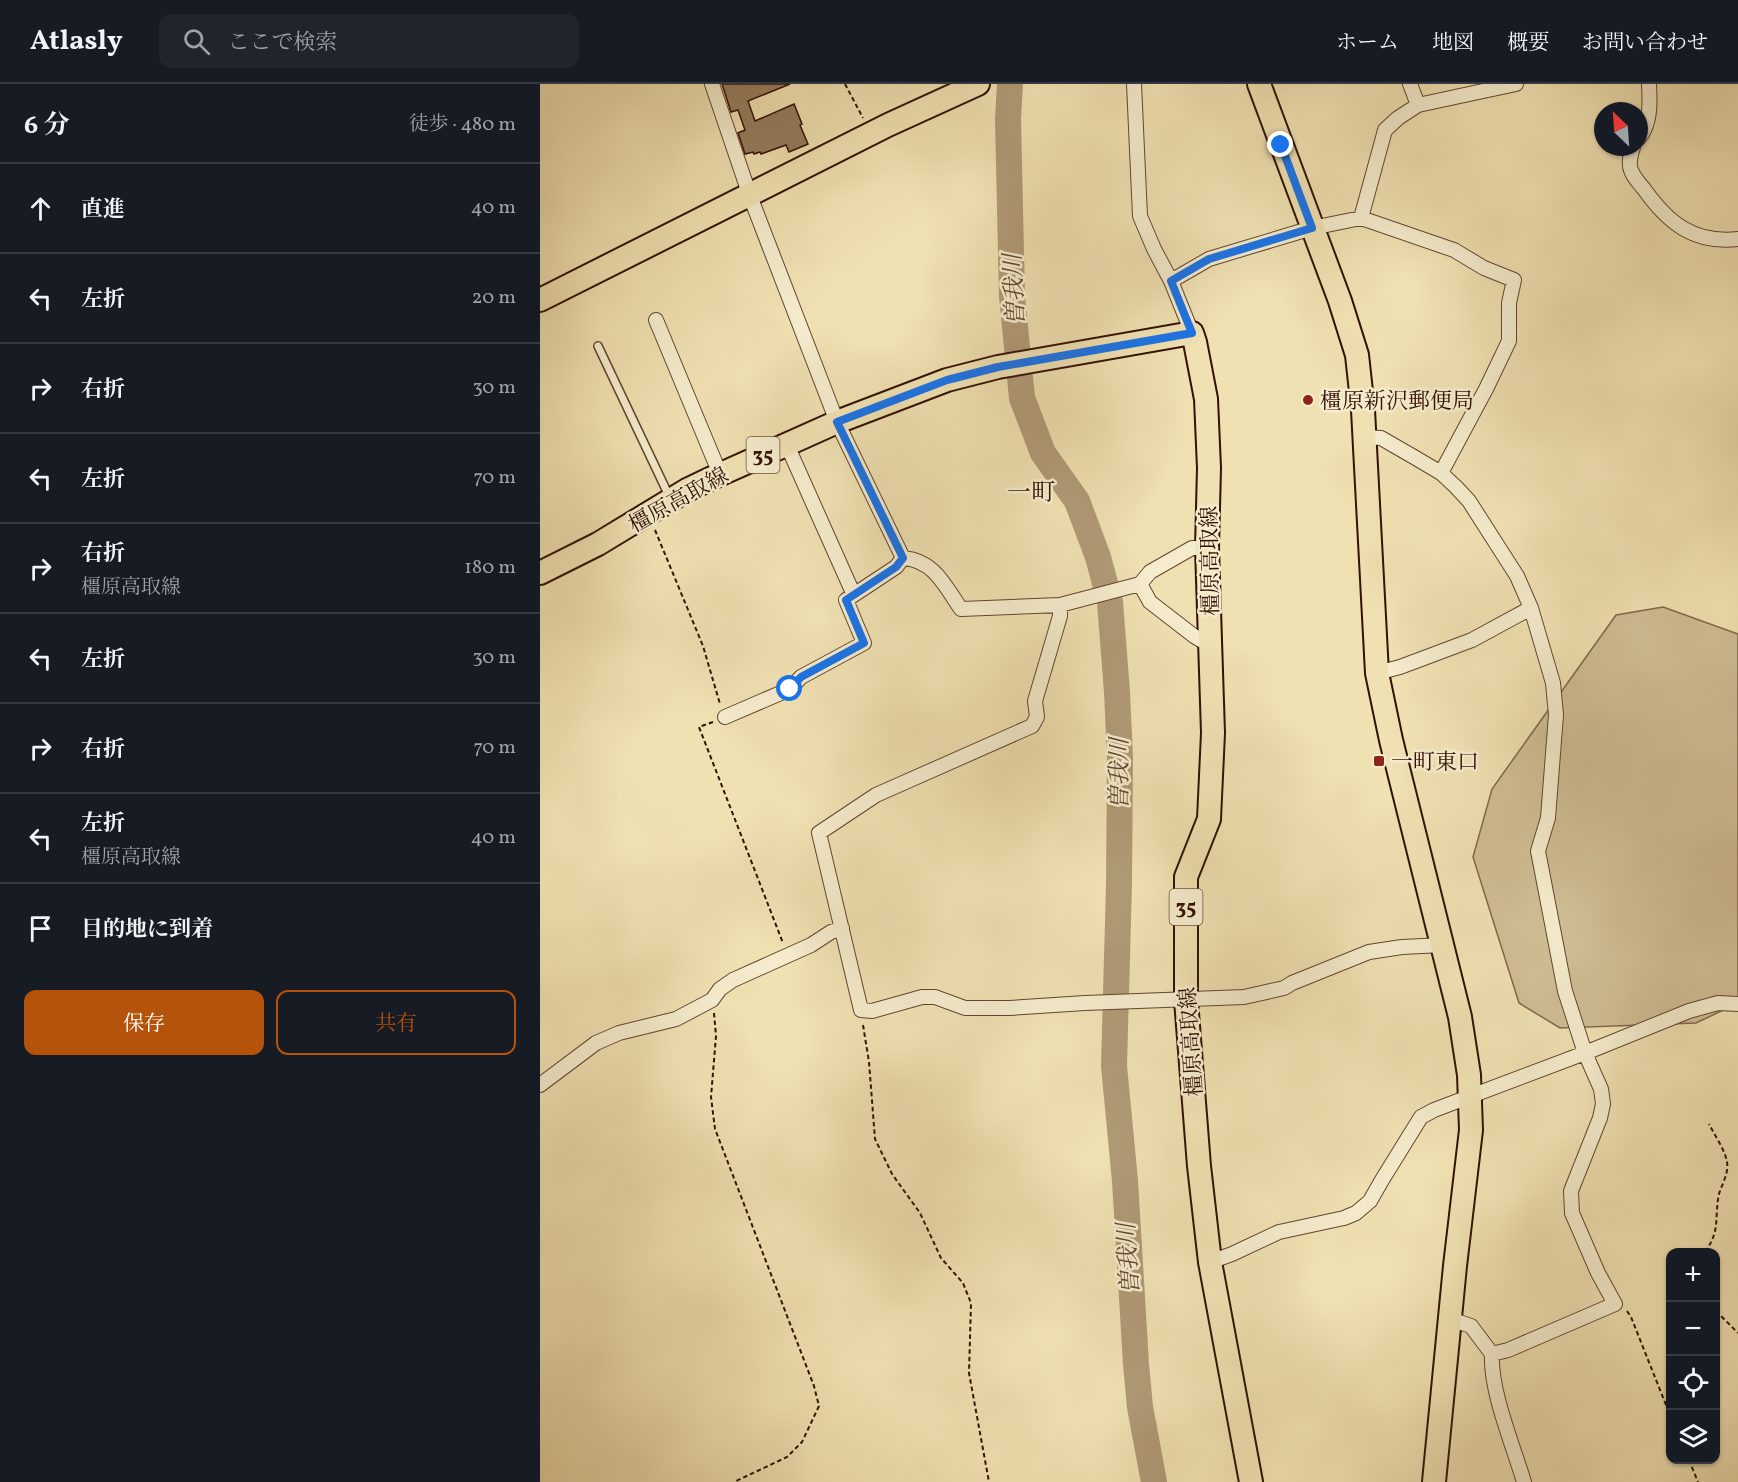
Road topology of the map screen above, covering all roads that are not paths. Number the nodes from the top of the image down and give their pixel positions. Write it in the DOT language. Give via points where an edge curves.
graph roads {
  1 [pos="712,84"];
  2 [pos="1134,84"];
  3 [pos="1259,84"];
  4 [pos="1410,84"];
  5 [pos="1516,84"];
  6 [pos="1648,84"];
  7 [pos="976,85"];
  8 [pos="1418,105"];
  9 [pos="1648,116"];
  10 [pos="1631,156"];
  11 [pos="750,196"];
  12 [pos="1361,218"];
  13 [pos="1312,228"];
  14 [pos="1738,239"];
  15 [pos="1171,281"];
  16 [pos="540,300"];
  17 [pos="656,320"];
  18 [pos="1192,333"];
  19 [pos="598,346"];
  20 [pos="837,422"];
  21 [pos="1365,437"];
  22 [pos="787,445"];
  23 [pos="1441,473"];
  24 [pos="720,474"];
  25 [pos="671,500"];
  26 [pos="1207,548"];
  27 [pos="903,558"];
  28 [pos="540,573"];
  29 [pos="1136,585"];
  30 [pos="854,593"];
  31 [pos="1060,605"];
  32 [pos="1531,608"];
  33 [pos="1211,646"];
  34 [pos="1377,673"];
  35 [pos="725,717"];
  36 [pos="842,928"];
  37 [pos="1443,945"];
  38 [pos="1186,1000"];
  39 [pos="1738,1004"];
  40 [pos="1585,1053"];
  41 [pos="540,1085"];
  42 [pos="1471,1097"];
  43 [pos="1210,1262"];
  44 [pos="1450,1319"];
  45 [pos="1492,1353"];
  46 [pos="1251,1482"];
  47 [pos="1434,1482"];
  48 [pos="1524,1482"];
  1 -- 11 [label="street"];
  2 -- 15 [label="street" via="1140,216"];
  3 -- 13 [label="main road"];
  4 -- 8 [label="street"];
  5 -- 8 [label="street"];
  6 -- 9 [label="street"];
  7 -- 11 [label="main road"];
  8 -- 12 [label="street" via="1385,130"];
  10 -- 14 [label="street" via="1631,170 1659,209 1689,233 1711,239"];
  11 -- 16 [label="main road"];
  11 -- 20 [label="street"];
  12 -- 13 [label="street"];
  12 -- 23 [label="street" via="1454,250 1514,280 1509,303 1509,341"];
  13 -- 15 [label="street" via="1209,259"];
  13 -- 21 [label="main road" via="1354,347"];
  15 -- 18 [label="street"];
  17 -- 24 [label="street"];
  18 -- 20 [label="main road, 橿原高取線 / 35" via="998,367 947,380"];
  18 -- 26 [label="main road, 橿原高取線 / 35" via="1206,399"];
  19 -- 25 [label="lane"];
  20 -- 22 [label="main road, 橿原高取線 / 35"];
  20 -- 27 [label="street"];
  21 -- 23 [label="street" via="1381,438"];
  21 -- 34 [label="main road"];
  22 -- 24 [label="main road, 橿原高取線 / 35"];
  22 -- 30 [label="street"];
  23 -- 32 [label="street" via="1469,501 1517,576"];
  24 -- 25 [label="main road, 橿原高取線 / 35"];
  25 -- 28 [label="main road, 橿原高取線 / 35"];
  26 -- 29 [label="street" via="1192,548 1150,572"];
  26 -- 33 [label="main road, 橿原高取線 / 35"];
  27 -- 30 [label="street" via="896,567"];
  27 -- 31 [label="street" via="914,558 932,568 961,609"];
  29 -- 31 [label="street"];
  29 -- 33 [label="street" via="1150,602"];
  30 -- 35 [label="street" via="846,600 864,643 801,677 790,689"];
  31 -- 36 [label="street" via="1032,726 876,795 819,833"];
  32 -- 34 [label="street" via="1472,640"];
  32 -- 40 [label="street" via="1553,684 1556,715 1548,818 1538,851 1565,991"];
  33 -- 38 [label="main road, 橿原高取線 / 35" via="1213,733 1209,819 1186,877"];
  34 -- 37 [label="main road"];
  36 -- 38 [label="street" via="861,1010 872,1011 922,997 935,997 965,1008"];
  36 -- 41 [label="street" via="733,980 712,1000 676,1019 596,1043"];
  37 -- 38 [label="street" via="1370,952 1284,988 1244,997"];
  37 -- 42 [label="main road" via="1460,1017"];
  38 -- 43 [label="main road, 橿原高取線 / 35"];
  39 -- 40 [label="street" via="1718,1003 1689,1011"];
  40 -- 42 [label="street"];
  40 -- 45 [label="street" via="1601,1089 1603,1104 1571,1191 1572,1213 1615,1304 1508,1350"];
  42 -- 43 [label="street" via="1420,1117 1371,1201 1356,1213 1279,1232"];
  42 -- 44 [label="main road" via="1469,1155"];
  43 -- 46 [label="main road, 橿原高取線 / 35"];
  44 -- 45 [label="street" via="1471,1326"];
  44 -- 47 [label="main road"];
  45 -- 48 [label="street" via="1496,1392"];
}
